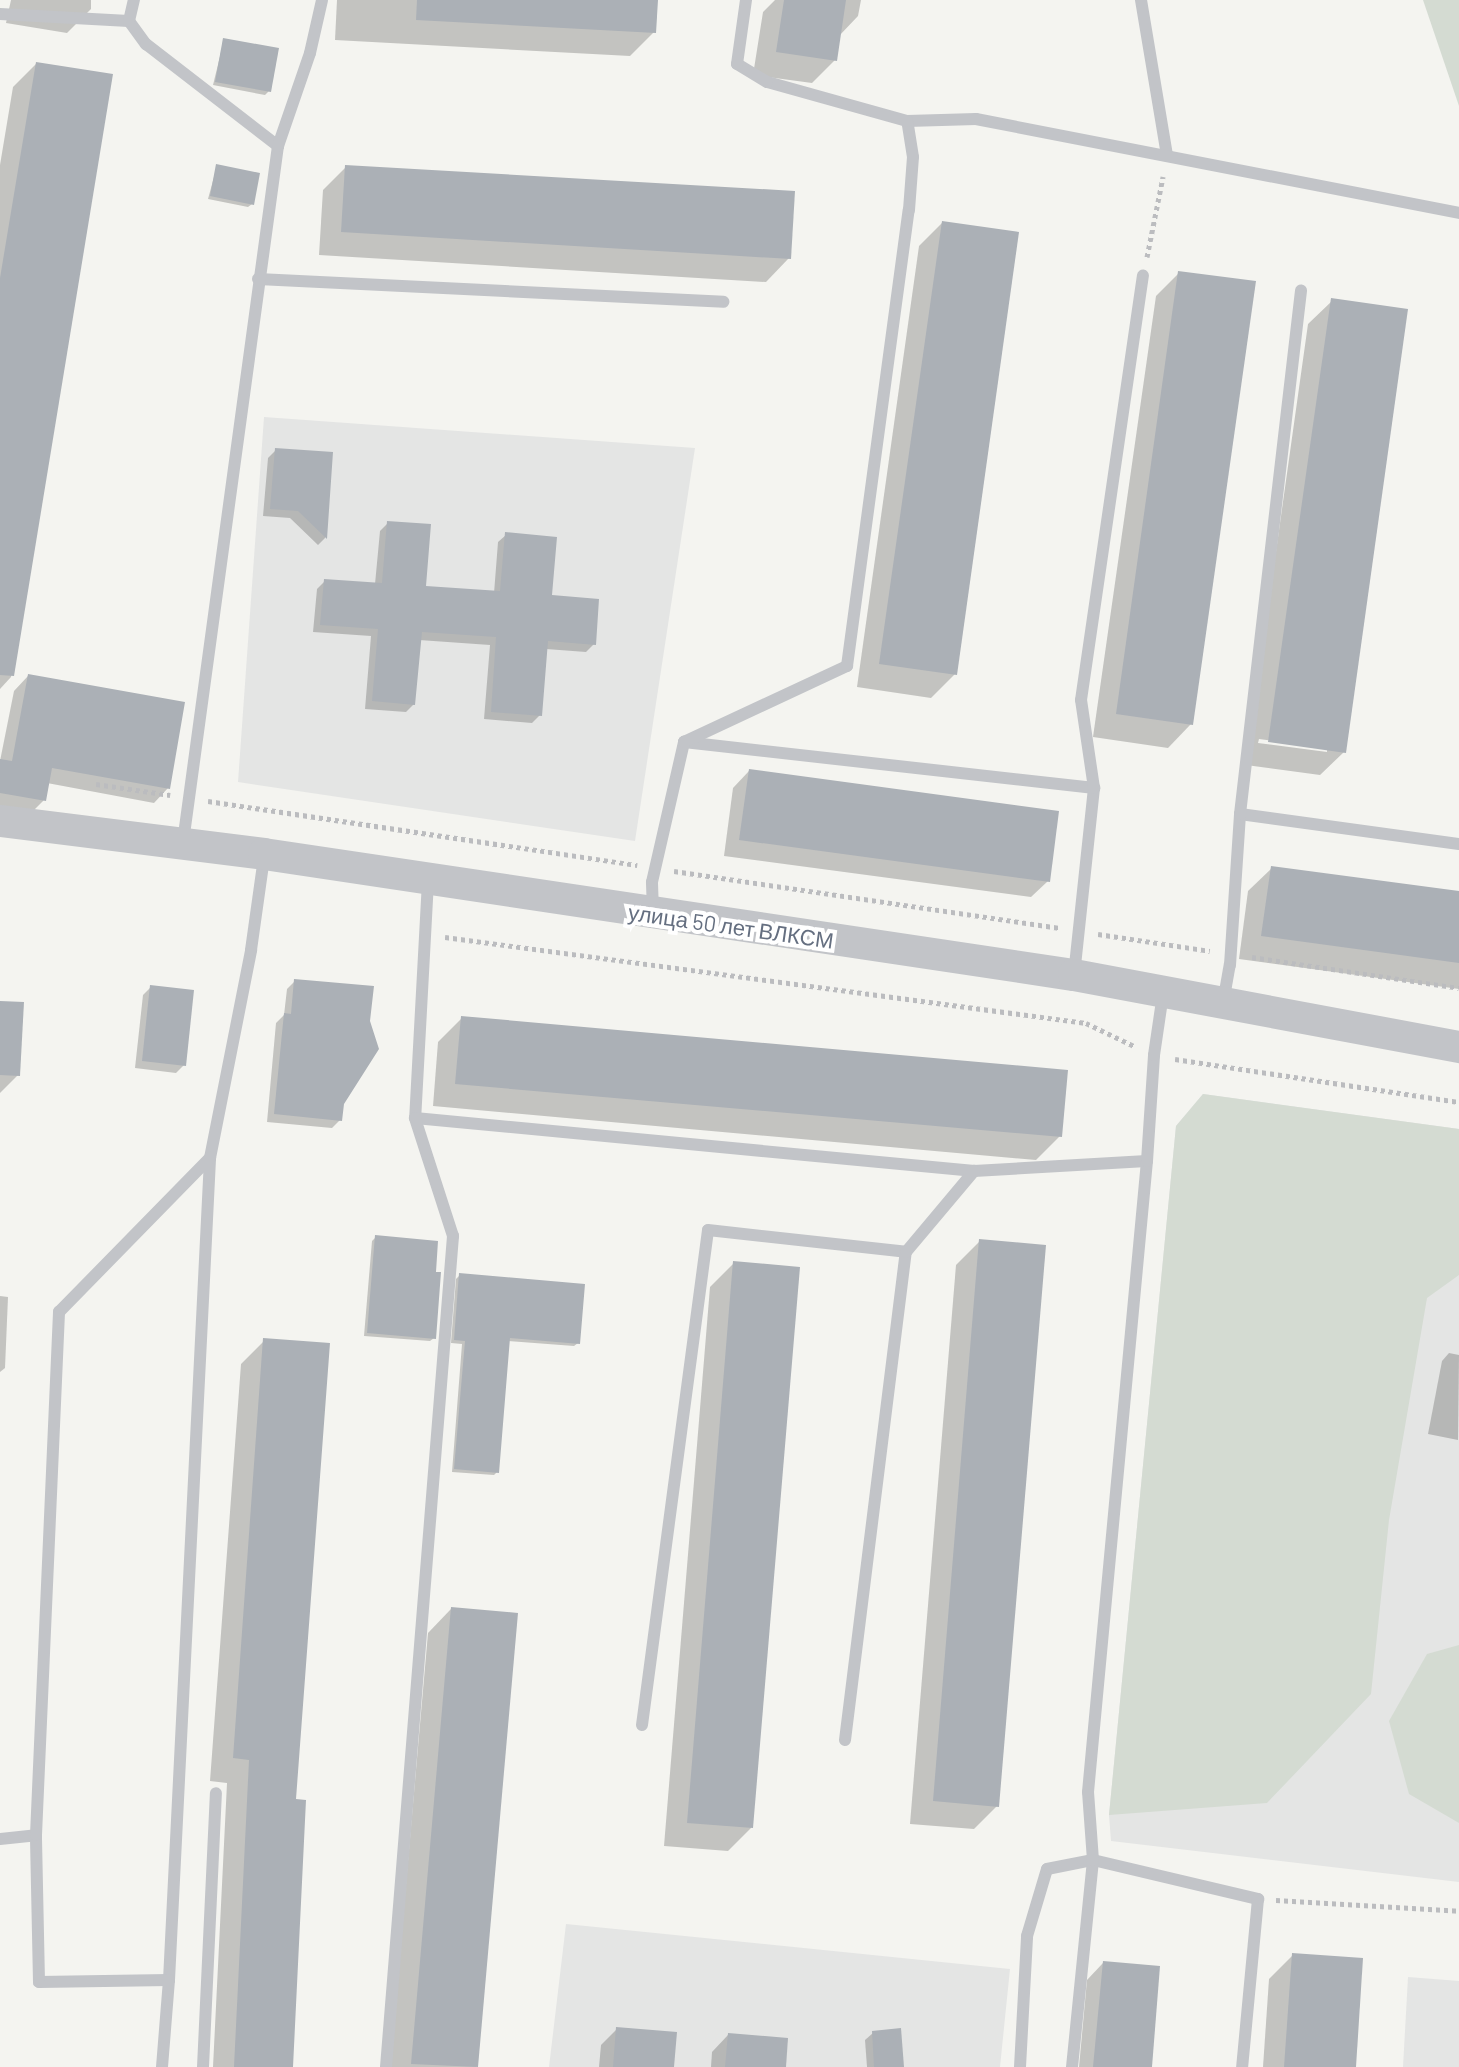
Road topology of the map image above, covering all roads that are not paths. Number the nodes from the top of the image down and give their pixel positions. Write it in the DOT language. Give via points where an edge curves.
graph roads {
  1 [pos="134,0"];
  2 [pos="322,0"];
  3 [pos="746,0"];
  4 [pos="1141,0"];
  5 [pos="0,14"];
  6 [pos="129,21"];
  7 [pos="907,121"];
  8 [pos="278,146"];
  9 [pos="1167,156"];
  10 [pos="1459,213"];
  11 [pos="1143,276"];
  12 [pos="258,279"];
  13 [pos="1301,291"];
  14 [pos="723,302"];
  15 [pos="684,742"];
  16 [pos="1094,788"];
  17 [pos="1240,814"];
  18 [pos="0,821"];
  19 [pos="1459,844"];
  20 [pos="183,845"];
  21 [pos="264,854"];
  22 [pos="429,878"];
  23 [pos="654,915"];
  24 [pos="1074,975"];
  25 [pos="1163,994"];
  26 [pos="1223,1004"];
  27 [pos="1459,1047"];
  28 [pos="415,1118"];
  29 [pos="210,1158"];
  30 [pos="1147,1161"];
  31 [pos="974,1171"];
  32 [pos="906,1252"];
  33 [pos="642,1725"];
  34 [pos="845,1740"];
  35 [pos="216,1793"];
  36 [pos="36,1835"];
  37 [pos="0,1839"];
  38 [pos="1093,1860"];
  39 [pos="169,1980"];
  40 [pos="162,2067"];
  41 [pos="203,2067"];
  42 [pos="386,2067"];
  43 [pos="1020,2067"];
  44 [pos="1072,2067"];
  45 [pos="1242,2067"];
  1 -- 6 [label="lane"];
  2 -- 8 [label="lane"];
  3 -- 7 [label="lane" via="737,64 767,82"];
  4 -- 9 [label="lane"];
  5 -- 6 [label="lane"];
  6 -- 8 [label="lane" via="146,44"];
  7 -- 9 [label="lane" via="976,119"];
  7 -- 15 [label="lane" via="913,157 909,210 847,666"];
  8 -- 12 [label="lane"];
  9 -- 10 [label="lane"];
  11 -- 16 [label="lane" via="1081,700"];
  12 -- 14 [label="lane"];
  12 -- 20 [label="lane"];
  13 -- 17 [label="lane"];
  15 -- 16 [label="lane"];
  15 -- 23 [label="lane" via="652,882"];
  16 -- 24 [label="lane"];
  17 -- 19 [label="lane"];
  17 -- 26 [label="lane"];
  18 -- 20 [label="street, улица 50 лет ВЛКСМ"];
  20 -- 21 [label="street, улица 50 лет ВЛКСМ"];
  21 -- 22 [label="street, улица 50 лет ВЛКСМ"];
  21 -- 29 [label="lane"];
  22 -- 23 [label="street, улица 50 лет ВЛКСМ"];
  22 -- 28 [label="lane"];
  23 -- 24 [label="street, улица 50 лет ВЛКСМ"];
  24 -- 25 [label="street, улица 50 лет ВЛКСМ"];
  25 -- 26 [label="street, улица 50 лет ВЛКСМ"];
  25 -- 30 [label="lane"];
  26 -- 27 [label="street, улица 50 лет ВЛКСМ"];
  28 -- 31 [label="lane"];
  28 -- 42 [label="lane" via="453,1236"];
  29 -- 36 [label="lane" via="59,1312"];
  29 -- 39 [label="lane"];
  30 -- 31 [label="lane"];
  30 -- 38 [label="lane" via="1088,1792"];
  31 -- 32 [label="lane"];
  32 -- 33 [label="lane" via="708,1230"];
  32 -- 34 [label="lane"];
  35 -- 41 [label="lane"];
  36 -- 37 [label="lane"];
  36 -- 39 [label="lane" via="39,1982"];
  38 -- 43 [label="lane" via="1047,1869 1027,1936"];
  38 -- 44 [label="lane"];
  38 -- 45 [label="lane" via="1258,1899"];
  39 -- 40 [label="lane"];
}
